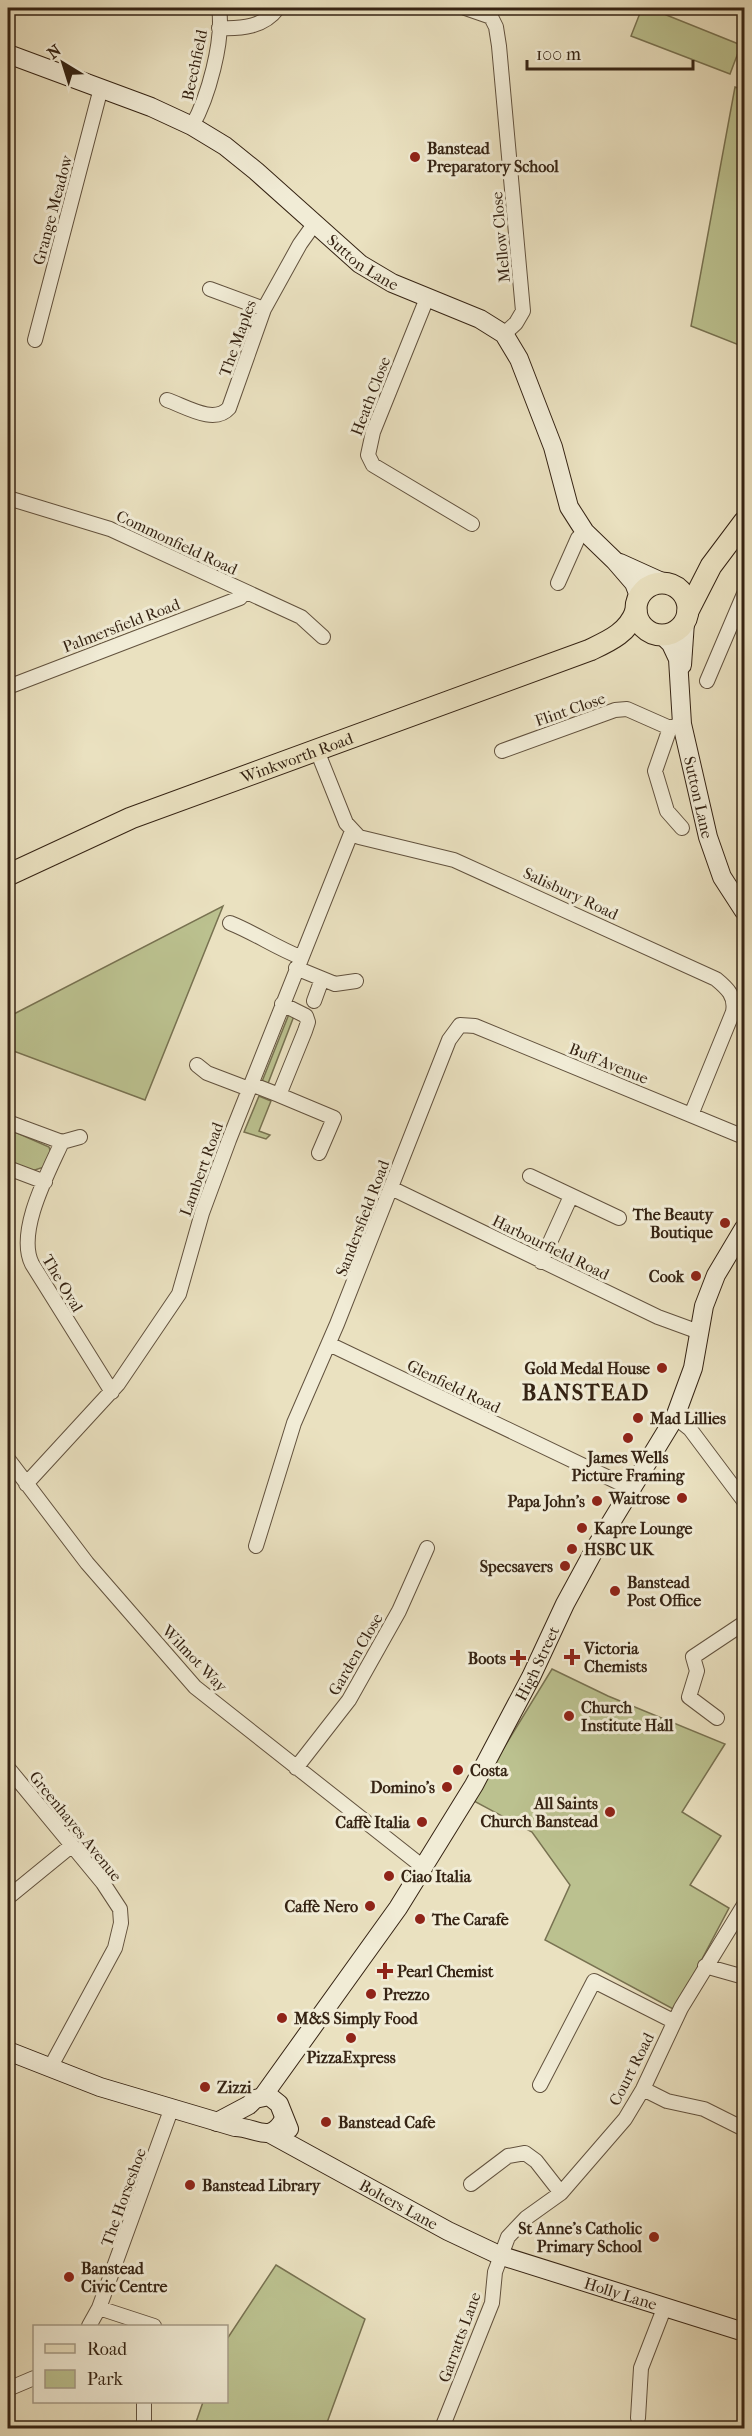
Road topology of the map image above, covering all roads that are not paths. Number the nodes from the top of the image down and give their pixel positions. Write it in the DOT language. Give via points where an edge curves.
graph roads {
  1 [pos="219,8"];
  2 [pos="279,8"];
  3 [pos="465,8"];
  4 [pos="219,28"];
  5 [pos="8,54"];
  6 [pos="101,88"];
  7 [pos="192,126"];
  8 [pos="315,223"];
  9 [pos="210,289"];
  10 [pos="427,298"];
  11 [pos="264,309"];
  12 [pos="504,334"];
  13 [pos="35,340"];
  14 [pos="167,400"];
  15 [pos="8,498"];
  16 [pos="744,522"];
  17 [pos="472,524"];
  18 [pos="585,532"];
  19 [pos="615,561"];
  20 [pos="711,566"];
  21 [pos="558,583"];
  22 [pos="668,584"];
  23 [pos="245,592"];
  24 [pos="744,594"];
  25 [pos="638,604"];
  26 [pos="686,617"];
  27 [pos="657,634"];
  28 [pos="323,637"];
  29 [pos="590,650"];
  30 [pos="680,676"];
  31 [pos="707,681"];
  32 [pos="8,687"];
  33 [pos="676,726"];
  34 [pos="316,748"];
  35 [pos="502,751"];
  36 [pos="682,828"];
  37 [pos="352,831"];
  38 [pos="8,875"];
  39 [pos="744,911"];
  40 [pos="230,923"];
  41 [pos="298,963"];
  42 [pos="322,979"];
  43 [pos="356,981"];
  44 [pos="314,1001"];
  45 [pos="282,1004"];
  46 [pos="460,1025"];
  47 [pos="197,1065"];
  48 [pos="250,1086"];
  49 [pos="279,1095"];
  50 [pos="691,1115"];
  51 [pos="8,1122"];
  52 [pos="80,1137"];
  53 [pos="744,1137"];
  54 [pos="62,1142"];
  55 [pos="319,1153"];
  56 [pos="8,1168"];
  57 [pos="530,1176"];
  58 [pos="45,1182"];
  59 [pos="391,1188"];
  60 [pos="572,1196"];
  61 [pos="619,1218"];
  62 [pos="744,1228"];
  63 [pos="541,1262"];
  64 [pos="699,1332"];
  65 [pos="329,1344"];
  66 [pos="112,1392"];
  67 [pos="675,1417"];
  68 [pos="8,1459"];
  69 [pos="26,1484"];
  70 [pos="630,1488"];
  71 [pos="744,1501"];
  72 [pos="256,1546"];
  73 [pos="427,1548"];
  74 [pos="744,1623"];
  75 [pos="717,1718"];
  76 [pos="8,1768"];
  77 [pos="296,1768"];
  78 [pos="71,1846"];
  79 [pos="423,1867"];
  80 [pos="11,1895"];
  81 [pos="744,1905"];
  82 [pos="705,1966"];
  83 [pos="744,1977"];
  84 [pos="673,2022"];
  85 [pos="8,2052"];
  86 [pos="50,2068"];
  87 [pos="540,2085"];
  88 [pos="643,2089"];
  89 [pos="269,2106"];
  90 [pos="171,2110"];
  91 [pos="217,2122"];
  92 [pos="248,2127"];
  93 [pos="744,2130"];
  94 [pos="269,2133"];
  95 [pos="300,2149"];
  96 [pos="471,2184"];
  97 [pos="561,2193"];
  98 [pos="499,2255"];
  99 [pos="666,2306"];
  100 [pos="99,2308"];
  101 [pos="90,2325"];
  102 [pos="151,2325"];
  103 [pos="744,2332"];
  104 [pos="33,2378"];
  105 [pos="8,2389"];
  106 [pos="144,2403"];
  107 [pos="638,2418"];
  108 [pos="144,2427"];
  109 [pos="442,2428"];
  1 -- 4 [label="street, Beechfield"];
  2 -- 4 [label="street" via="252,26"];
  3 -- 12 [label="street, Mellow Close" via="491,17 499,46 523,311"];
  4 -- 7 [label="street, Beechfield" via="207,96"];
  5 -- 6 [label="main road, Sutton Lane"];
  6 -- 7 [label="main road, Sutton Lane"];
  6 -- 13 [label="street, Grange Meadow"];
  7 -- 8 [label="main road, Sutton Lane" via="233,153"];
  8 -- 10 [label="main road, Sutton Lane" via="360,264 392,284"];
  8 -- 11 [label="street, The Maples"];
  9 -- 11 [label="street"];
  10 -- 12 [label="main road, Sutton Lane" via="480,319"];
  10 -- 17 [label="street, Heath Close" via="373,432 368,455 373,465"];
  11 -- 14 [label="street, The Maples" via="225,413 209,415"];
  12 -- 18 [label="main road, Sutton Lane" via="519,359 553,447 569,507"];
  15 -- 23 [label="street, Commonfield Road" via="110,529"];
  16 -- 20 [label="main road"];
  18 -- 19 [label="main road, Sutton Lane"];
  18 -- 21 [label="street" via="578,538"];
  19 -- 22 [label="main road"];
  19 -- 25 [label="main road" via="634,584"];
  20 -- 22 [label="main road" via="694,579"];
  20 -- 26 [label="main road"];
  22 -- 25 [label="main road" via="652,585"];
  22 -- 26 [label="main road" via="687,599"];
  23 -- 28 [label="street, Commonfield Road" via="301,617"];
  23 -- 32 [label="street, Palmersfield Road" via="240,598"];
  24 -- 31 [label="street"];
  25 -- 27 [label="main road" via="640,623"];
  25 -- 29 [label="main road, Winkworth Road" via="626,629"];
  26 -- 27 [label="main road" via="674,632"];
  26 -- 30 [label="main road, Sutton Lane"];
  27 -- 29 [label="main road, Winkworth Road"];
  27 -- 30 [label="main road, Sutton Lane" via="675,653"];
  29 -- 34 [label="main road, Winkworth Road"];
  30 -- 33 [label="main road, Sutton Lane"];
  33 -- 35 [label="street, Flint Close" via="627,709 615,710 547,741"];
  33 -- 36 [label="street" via="655,771 667,811"];
  33 -- 39 [label="main road, Sutton Lane" via="722,877"];
  34 -- 37 [label="street"];
  34 -- 38 [label="main road, Winkworth Road" via="131,818"];
  37 -- 41 [label="street, Lambert Road"];
  37 -- 50 [label="street, Salisbury Road" via="370,840 446,857 497,878 725,986 732,996 734,1012"];
  40 -- 41 [label="street" via="261,935"];
  41 -- 42 [label="street"];
  41 -- 45 [label="street, Lambert Road"];
  42 -- 43 [label="street" via="343,985"];
  42 -- 44 [label="street"];
  45 -- 48 [label="street, Lambert Road"];
  45 -- 49 [label="street" via="301,1012 308,1022"];
  46 -- 50 [label="street, Buff Avenue" via="475,1026"];
  46 -- 59 [label="street, Sandersfield Road" via="449,1040"];
  47 -- 48 [label="street" via="207,1073"];
  48 -- 49 [label="street"];
  48 -- 66 [label="street, Lambert Road" via="202,1213 178,1294"];
  49 -- 55 [label="street" via="334,1118"];
  50 -- 53 [label="street, Buff Avenue"];
  51 -- 54 [label="street"];
  52 -- 54 [label="street"];
  54 -- 58 [label="street, The Oval"];
  56 -- 58 [label="street"];
  57 -- 60 [label="street"];
  58 -- 66 [label="street, The Oval" via="26,1240 28,1256"];
  59 -- 63 [label="street, Harbourfield Road"];
  59 -- 65 [label="street, Sandersfield Road"];
  60 -- 61 [label="street"];
  60 -- 63 [label="street"];
  62 -- 64 [label="main road, High Street" via="712,1284"];
  63 -- 64 [label="street, Harbourfield Road" via="673,1324"];
  64 -- 67 [label="main road, High Street" via="693,1368"];
  65 -- 70 [label="street, Glenfield Road"];
  65 -- 72 [label="street, Sandersfield Road" via="294,1423"];
  66 -- 69 [label="street, Lambert Road"];
  67 -- 70 [label="main road, High Street"];
  67 -- 71 [label="street" via="690,1429"];
  68 -- 69 [label="street, Wilmot Way"];
  69 -- 77 [label="street, Wilmot Way" via="87,1563 195,1687"];
  70 -- 79 [label="main road, High Street" via="565,1604 474,1785"];
  73 -- 77 [label="street, Garden Close" via="399,1611 349,1700"];
  74 -- 75 [label="street" via="693,1657 697,1671 689,1697"];
  76 -- 78 [label="street, Greenhayes Avenue"];
  77 -- 79 [label="street, Wilmot Way"];
  78 -- 80 [label="street"];
  78 -- 86 [label="street, Greenhayes Avenue" via="114,1898 121,1923 115,1948"];
  79 -- 89 [label="main road, High Street" via="280,2075"];
  81 -- 82 [label="street, Court Road"];
  82 -- 83 [label="street"];
  82 -- 84 [label="street, Court Road"];
  84 -- 87 [label="street" via="594,1981"];
  84 -- 88 [label="street, Court Road"];
  85 -- 86 [label="main road"];
  86 -- 90 [label="main road"];
  88 -- 93 [label="street" via="704,2109"];
  88 -- 97 [label="street, Court Road" via="625,2119"];
  89 -- 91 [label="main road"];
  89 -- 92 [label="main road" via="245,2121"];
  89 -- 94 [label="main road, High Street" via="276,2131"];
  89 -- 95 [label="main road"];
  90 -- 91 [label="main road"];
  90 -- 100 [label="street, The Horseshoe"];
  91 -- 92 [label="main road, Bolters Lane"];
  92 -- 94 [label="main road, Bolters Lane" via="254,2132"];
  94 -- 95 [label="main road, Bolters Lane"];
  95 -- 98 [label="main road, Bolters Lane" via="404,2208"];
  96 -- 97 [label="street" via="508,2156 525,2153"];
  97 -- 98 [label="street, Court Road" via="516,2228"];
  98 -- 99 [label="main road, Holly Lane"];
  98 -- 109 [label="street, Garratts Lane" via="492,2303"];
  99 -- 103 [label="main road, Holly Lane"];
  99 -- 107 [label="street" via="641,2368"];
  100 -- 101 [label="street, The Horseshoe"];
  100 -- 102 [label="street"];
  104 -- 105 [label="street"];
  106 -- 108 [label="street"];
}
